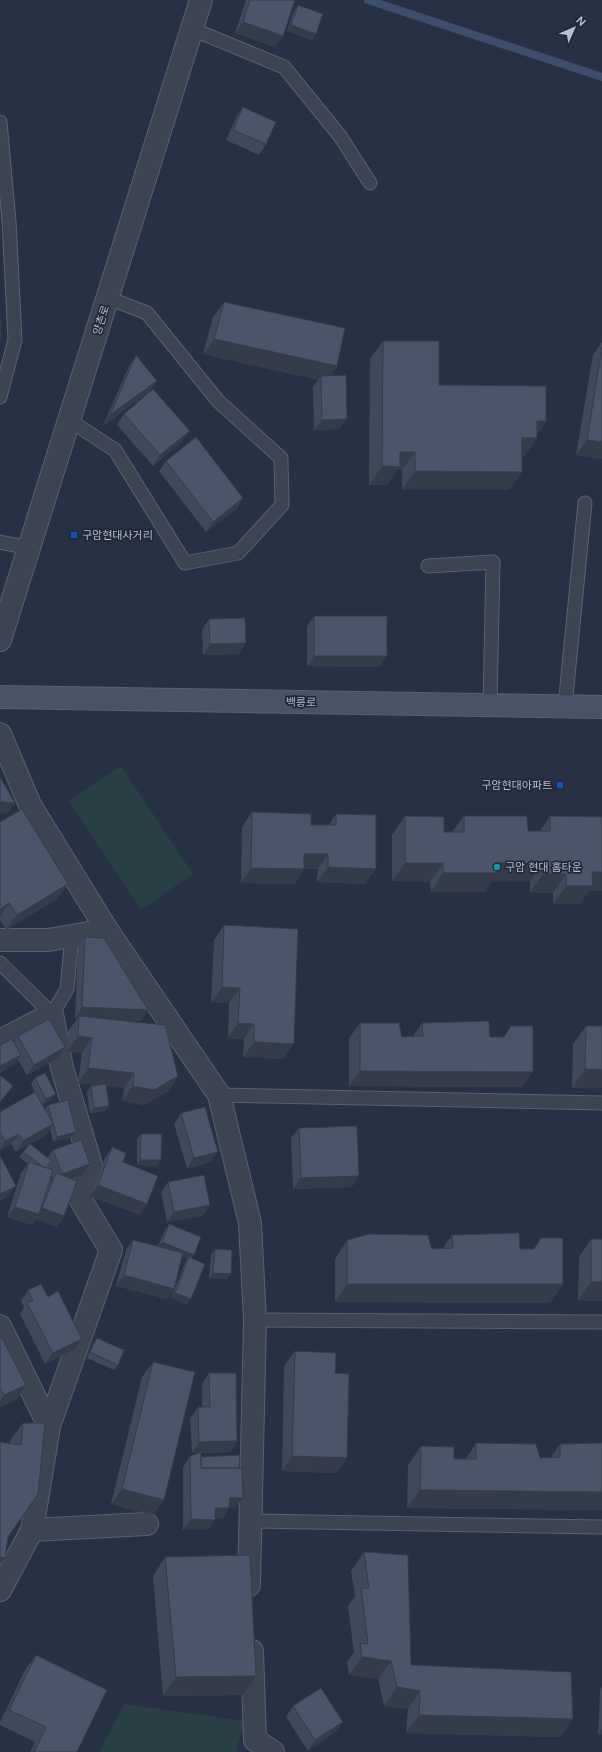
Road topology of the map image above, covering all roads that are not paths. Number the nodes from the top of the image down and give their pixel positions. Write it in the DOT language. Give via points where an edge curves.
graph roads {
  1 [pos="201,0"];
  2 [pos="192,29"];
  3 [pos="0,122"];
  4 [pos="370,183"];
  5 [pos="108,298"];
  6 [pos="0,397"];
  7 [pos="69,420"];
  8 [pos="585,502"];
  9 [pos="0,542"];
  10 [pos="29,548"];
  11 [pos="428,566"];
  12 [pos="0,640"];
  13 [pos="0,697"];
  14 [pos="490,705"];
  15 [pos="565,706"];
  16 [pos="602,707"];
  17 [pos="0,734"];
  18 [pos="107,930"];
  19 [pos="72,936"];
  20 [pos="0,940"];
  21 [pos="0,963"];
  22 [pos="52,1014"];
  23 [pos="0,1040"];
  24 [pos="219,1095"];
  25 [pos="602,1104"];
  26 [pos="255,1320"];
  27 [pos="602,1322"];
  28 [pos="0,1326"];
  29 [pos="49,1426"];
  30 [pos="251,1521"];
  31 [pos="147,1524"];
  32 [pos="602,1526"];
  33 [pos="32,1530"];
  34 [pos="0,1590"];
  35 [pos="250,1608"];
  36 [pos="251,1632"];
  37 [pos="253,1746"];
  38 [pos="273,1752"];
  1 -- 2 [label="street, 양촌로"];
  2 -- 4 [label="lane" via="284,67 340,136"];
  2 -- 5 [label="street, 양촌로"];
  3 -- 6 [label="lane" via="9,221 15,340"];
  5 -- 7 [label="street, 양촌로"];
  5 -- 7 [label="lane" via="148,313 218,401 282,458 282,505 238,552 185,562 116,450"];
  7 -- 10 [label="street, 양촌로"];
  8 -- 15 [label="lane"];
  9 -- 10 [label="lane"];
  10 -- 12 [label="street, 양촌로"];
  11 -- 14 [label="lane" via="493,562"];
  13 -- 14 [label="street, 백릉로"];
  14 -- 15 [label="street, 백릉로"];
  15 -- 16 [label="street, 백릉로"];
  17 -- 18 [label="street" via="30,805"];
  18 -- 19 [label="street"];
  18 -- 24 [label="street"];
  19 -- 20 [label="street" via="48,940"];
  19 -- 22 [label="lane" via="66,989"];
  21 -- 22 [label="lane"];
  22 -- 23 [label="street"];
  22 -- 29 [label="street" via="62,1068 91,1165 79,1197 111,1250"];
  24 -- 25 [label="lane"];
  24 -- 26 [label="street" via="250,1223"];
  26 -- 27 [label="lane"];
  26 -- 30 [label="street"];
  28 -- 29 [label="street"];
  29 -- 33 [label="street"];
  30 -- 32 [label="lane"];
  30 -- 35 [label="street" via="248,1562"];
  31 -- 33 [label="street"];
  33 -- 34 [label="street"];
  36 -- 37 [label="street"];
  37 -- 38 [label="street"];
}
